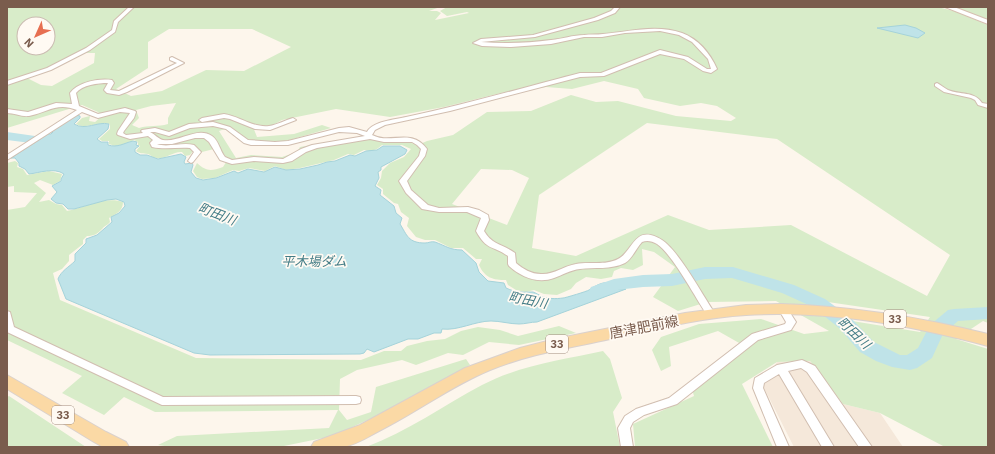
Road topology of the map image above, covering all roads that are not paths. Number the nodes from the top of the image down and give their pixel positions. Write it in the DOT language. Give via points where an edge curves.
graph roads {
  1 [pos="132,7"];
  2 [pos="618,7"];
  3 [pos="948,7"];
  4 [pos="988,22"];
  5 [pos="172,59"];
  6 [pos="7,83"];
  7 [pos="937,85"];
  8 [pos="988,106"];
  9 [pos="79,108"];
  10 [pos="7,111"];
  11 [pos="294,120"];
  12 [pos="181,129"];
  13 [pos="120,134"];
  14 [pos="370,136"];
  15 [pos="157,140"];
  16 [pos="7,158"];
  17 [pos="191,161"];
  18 [pos="707,309"];
  19 [pos="784,310"];
  20 [pos="7,314"];
  21 [pos="988,340"];
  22 [pos="780,368"];
  23 [pos="7,381"];
  24 [pos="356,400"];
  25 [pos="120,447"];
  26 [pos="320,447"];
  27 [pos="627,447"];
  28 [pos="783,447"];
  29 [pos="828,447"];
  30 [pos="866,447"];
  1 -- 6 [label="street" via="117,21 113,31 92,47 56,66"];
  2 -- 14 [label="street" via="596,20 542,34 481,40 476,43 511,45 660,30 675,32 694,41 710,59 714,69 705,70 686,58 660,52 602,75 580,75 448,110 382,124 372,129"];
  3 -- 4 [label="street"];
  5 -- 9 [label="street" via="181,63 119,93 109,92 107,90 111,83 103,80 76,89 73,93"];
  7 -- 8 [label="street" via="952,93 973,96 980,104"];
  9 -- 10 [label="street" via="57,105 27,114"];
  9 -- 13 [label="street" via="93,116 122,110 133,112"];
  9 -- 16 [label="street"];
  11 -- 12 [label="street" via="270,128 257,128 224,116 203,120 180,127"];
  12 -- 13 [label="street" via="169,134 155,130"];
  12 -- 14 [label="street" via="200,124 221,125 251,143 289,143 347,128"];
  13 -- 15 [label="street" via="127,137 149,134"];
  14 -- 15 [label="street" via="313,147 282,162 249,159 227,162 222,159 208,136 171,142"];
  14 -- 18 [label="street" via="378,139 410,140 422,145 422,156 403,181 404,188 426,207 466,208 475,210 485,217 480,231 485,241 512,254 512,264 528,275 549,276 578,266 599,266 622,261 634,244 643,239 651,239 664,246"];
  15 -- 17 [label="street" via="153,143 154,146 161,148 192,146 198,152"];
  18 -- 19 [label="main road, 唐津肥前線 / 33"];
  18 -- 26 [label="main road, 唐津肥前線 / 33" via="507,358 470,372 350,437"];
  19 -- 21 [label="main road, 唐津肥前線 / 33" via="859,314 952,330"];
  19 -- 27 [label="street" via="790,322 788,327 755,337 673,401 640,412 628,419 624,428"];
  20 -- 24 [label="street" via="10,329 162,401"];
  22 -- 28 [label="street" via="759,381 758,388"];
  22 -- 29 [label="street"];
  22 -- 30 [label="street" via="802,364 811,369"];
  23 -- 25 [label="main road, 33"];
}
